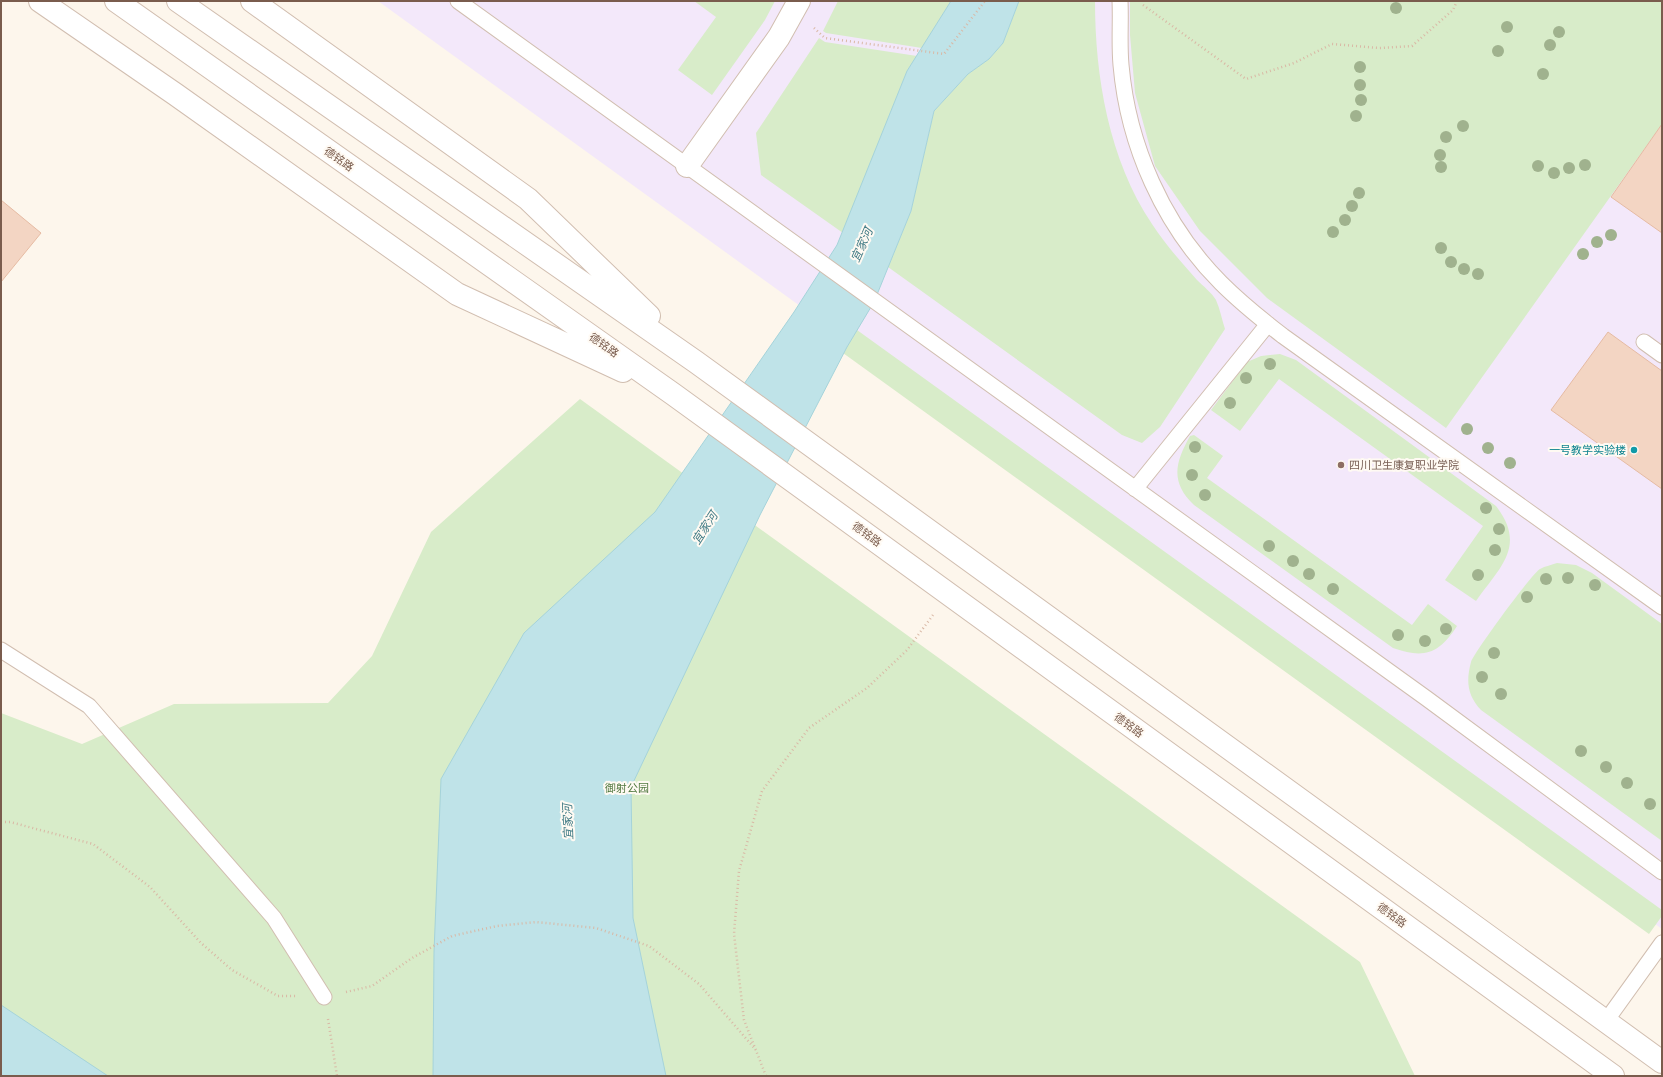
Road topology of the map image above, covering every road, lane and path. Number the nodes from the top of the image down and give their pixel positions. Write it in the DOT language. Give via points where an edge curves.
graph roads {
  1 [pos="40,1"];
  2 [pos="116,1"];
  3 [pos="178,1"];
  4 [pos="252,1"];
  5 [pos="458,1"];
  6 [pos="985,1"];
  7 [pos="1120,1"];
  8 [pos="1137,1"];
  9 [pos="1457,1"];
  10 [pos="796,6"];
  11 [pos="687,166"];
  12 [pos="1268,324"];
  13 [pos="1644,342"];
  14 [pos="1662,355"];
  15 [pos="696,362"];
  16 [pos="673,394"];
  17 [pos="1135,489"];
  18 [pos="948,593"];
  19 [pos="1662,608"];
  20 [pos="1,650"];
  21 [pos="1,822"];
  22 [pos="1662,872"];
  23 [pos="1662,942"];
  24 [pos="324,997"];
  25 [pos="1606,1021"];
  26 [pos="756,1050"];
  27 [pos="1662,1062"];
  28 [pos="337,1076"];
  29 [pos="766,1076"];
  30 [pos="1613,1076"];
  1 -- 16 [label="street" via="457,294"];
  2 -- 16 [label="street, 德铭路"];
  3 -- 15 [label="street"];
  4 -- 15 [label="street" via="528,199"];
  5 -- 11 [label="lane"];
  6 -- 10 [label="path" via="944,54 825,38"];
  7 -- 12 [label="lane" via="1123,86 1132,129 1146,170 1190,247 1220,282"];
  8 -- 9 [label="path" via="1246,79 1294,63 1332,44 1379,48 1412,46 1453,10"];
  10 -- 11 [label="street" via="779,37"];
  11 -- 17 [label="lane"];
  12 -- 17 [label="lane"];
  12 -- 19 [label="lane"];
  13 -- 14 [label="lane"];
  15 -- 25 [label="street"];
  16 -- 18 [label="street, 德铭路"];
  17 -- 22 [label="lane"];
  18 -- 26 [label="path" via="907,650 867,688 809,728 762,791 739,871 734,934 744,1020"];
  18 -- 30 [label="street, 德铭路"];
  20 -- 24 [label="lane" via="89,706 274,918"];
  21 -- 24 [label="path" via="10,822 93,844 150,887 201,943 232,970 278,996"];
  23 -- 25 [label="lane"];
  24 -- 26 [label="path" via="372,986 412,958 452,936 497,926 536,922 596,928 649,946 699,984"];
  24 -- 28 [label="path"];
  25 -- 27 [label="street"];
  26 -- 29 [label="path"];
}
